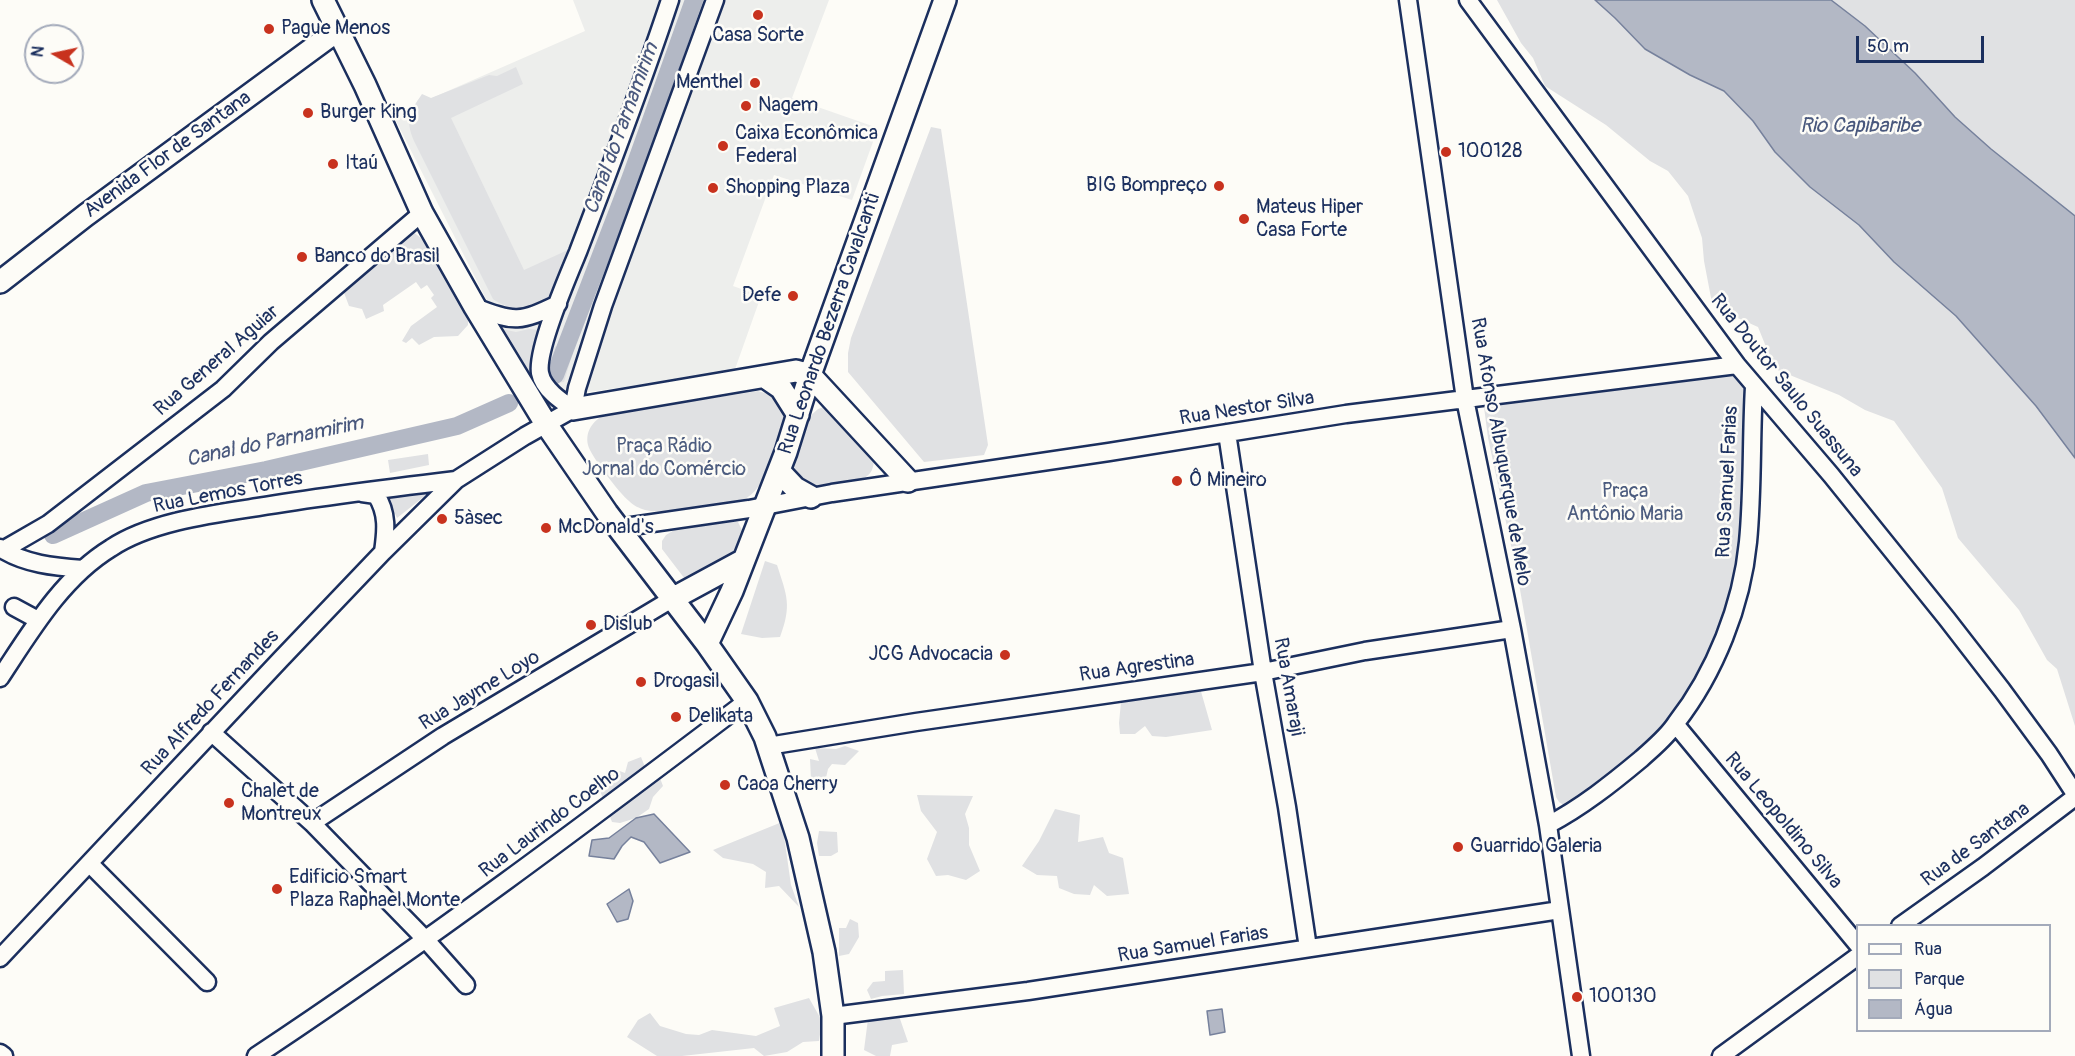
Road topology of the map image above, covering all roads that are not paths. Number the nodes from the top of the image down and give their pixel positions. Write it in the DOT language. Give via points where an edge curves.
graph roads {
  1 [pos="323,0"];
  2 [pos="670,0"];
  3 [pos="715,0"];
  4 [pos="945,0"];
  5 [pos="1408,0"];
  6 [pos="1468,0"];
  7 [pos="338,30"];
  8 [pos="422,213"];
  9 [pos="0,282"];
  10 [pos="558,304"];
  11 [pos="475,307"];
  12 [pos="1737,365"];
  13 [pos="810,375"];
  14 [pos="765,377"];
  15 [pos="546,384"];
  16 [pos="1754,387"];
  17 [pos="577,388"];
  18 [pos="1465,399"];
  19 [pos="573,409"];
  20 [pos="798,415"];
  21 [pos="546,424"];
  22 [pos="1227,433"];
  23 [pos="779,471"];
  24 [pos="456,480"];
  25 [pos="908,481"];
  26 [pos="353,492"];
  27 [pos="811,497"];
  28 [pos="765,506"];
  29 [pos="618,528"];
  30 [pos="1,549"];
  31 [pos="383,552"];
  32 [pos="744,560"];
  33 [pos="83,569"];
  34 [pos="672,598"];
  35 [pos="14,608"];
  36 [pos="38,620"];
  37 [pos="1512,629"];
  38 [pos="707,644"];
  39 [pos="1263,672"];
  40 [pos="0,678"];
  41 [pos="747,701"];
  42 [pos="1676,725"];
  43 [pos="211,732"];
  44 [pos="768,746"];
  45 [pos="2075,796"];
  46 [pos="312,823"];
  47 [pos="1548,825"];
  48 [pos="90,864"];
  49 [pos="1560,910"];
  50 [pos="1903,924"];
  51 [pos="426,940"];
  52 [pos="1856,944"];
  53 [pos="1308,948"];
  54 [pos="1856,957"];
  55 [pos="0,958"];
  56 [pos="207,982"];
  57 [pos="466,985"];
  58 [pos="833,1016"];
  59 [pos="0,1053"];
  60 [pos="4,1056"];
  61 [pos="256,1056"];
  62 [pos="833,1056"];
  63 [pos="1581,1056"];
  64 [pos="1721,1056"];
  1 -- 7 [label="main road"];
  2 -- 10 [label="street"];
  3 -- 17 [label="street"];
  4 -- 13 [label="main road, Rua Leonardo Bezerra Cavalcanti"];
  5 -- 18 [label="street, Rua Afonso Albuquerque de Melo"];
  6 -- 12 [label="street, Rua Doutor Saulo Suassuna"];
  7 -- 8 [label="main road"];
  7 -- 9 [label="main road, Avenida Flor de Santana"];
  8 -- 11 [label="main road"];
  8 -- 30 [label="street, Rua General Aguiar" via="271,342 223,389 48,524"];
  10 -- 11 [label="street" via="533,316 515,319"];
  10 -- 15 [label="street" via="541,360 540,374"];
  11 -- 21 [label="main road"];
  12 -- 16 [label="street, Rua Doutor Saulo Suassuna"];
  12 -- 18 [label="street, Rua Nestor Silva"];
  13 -- 14 [label="main road" via="796,371"];
  13 -- 20 [label="main road, Rua Leonardo Bezerra Cavalcanti"];
  13 -- 25 [label="main road"];
  14 -- 19 [label="main road"];
  14 -- 20 [label="main road" via="781,388"];
  15 -- 17 [label="street"];
  15 -- 19 [label="street"];
  16 -- 42 [label="street, Rua Samuel Farias" via="1748,544 1742,581 1715,657"];
  16 -- 45 [label="street, Rua Doutor Saulo Suassuna" via="1947,619 2049,754"];
  17 -- 19 [label="street"];
  18 -- 22 [label="street, Rua Nestor Silva"];
  18 -- 37 [label="street, Rua Afonso Albuquerque de Melo"];
  19 -- 21 [label="street"];
  20 -- 23 [label="main road, Rua Leonardo Bezerra Cavalcanti"];
  21 -- 24 [label="street"];
  21 -- 29 [label="main road"];
  22 -- 25 [label="street, Rua Nestor Silva"];
  22 -- 39 [label="street, Rua Amaraji"];
  23 -- 27 [label="main road" via="795,488"];
  23 -- 28 [label="main road, Rua Leonardo Bezerra Cavalcanti"];
  24 -- 26 [label="street, Rua Lemos Torres"];
  24 -- 31 [label="street, Rua Alfredo Fernandes"];
  25 -- 27 [label="street, Rua Nestor Silva"];
  26 -- 31 [label="street" via="376,495 384,506"];
  26 -- 33 [label="street, Rua Lemos Torres" via="152,528 111,547"];
  27 -- 28 [label="street, Rua Nestor Silva"];
  28 -- 29 [label="street, Rua Nestor Silva"];
  28 -- 32 [label="main road, Rua Leonardo Bezerra Cavalcanti"];
  29 -- 34 [label="main road"];
  30 -- 33 [label="street" via="32,562"];
  31 -- 43 [label="street, Rua Alfredo Fernandes"];
  32 -- 34 [label="main road"];
  32 -- 38 [label="main road, Rua Leonardo Bezerra Cavalcanti"];
  33 -- 36 [label="street, Rua Lemos Torres"];
  34 -- 38 [label="main road"];
  34 -- 46 [label="street, Rua Jayme Loyo" via="443,736"];
  35 -- 36 [label="street"];
  36 -- 40 [label="street, Rua Lemos Torres"];
  37 -- 39 [label="street, Rua Agrestina" via="1365,651"];
  37 -- 47 [label="street, Rua Afonso Albuquerque de Melo"];
  38 -- 41 [label="main road"];
  39 -- 44 [label="street, Rua Agrestina"];
  39 -- 53 [label="street, Rua Amaraji"];
  41 -- 44 [label="main road"];
  41 -- 51 [label="street, Rua Laurindo Coelho"];
  42 -- 47 [label="street, Rua Samuel Farias" via="1604,790"];
  42 -- 52 [label="street, Rua Leopoldino Silva"];
  43 -- 46 [label="street"];
  43 -- 48 [label="street, Rua Alfredo Fernandes"];
  44 -- 58 [label="main road" via="798,838 824,952"];
  45 -- 50 [label="street, Rua de Santana"];
  46 -- 51 [label="street"];
  47 -- 49 [label="street, Rua Afonso Albuquerque de Melo"];
  48 -- 55 [label="street, Rua Alfredo Fernandes"];
  48 -- 56 [label="street"];
  49 -- 53 [label="street, Rua Samuel Farias"];
  49 -- 63 [label="street, Rua Afonso Albuquerque de Melo"];
  51 -- 57 [label="street"];
  51 -- 61 [label="street, Rua Laurindo Coelho"];
  53 -- 58 [label="street, Rua Samuel Farias" via="1017,993"];
  54 -- 64 [label="street"];
  58 -- 62 [label="main road"];
  59 -- 60 [label="street"];
}
